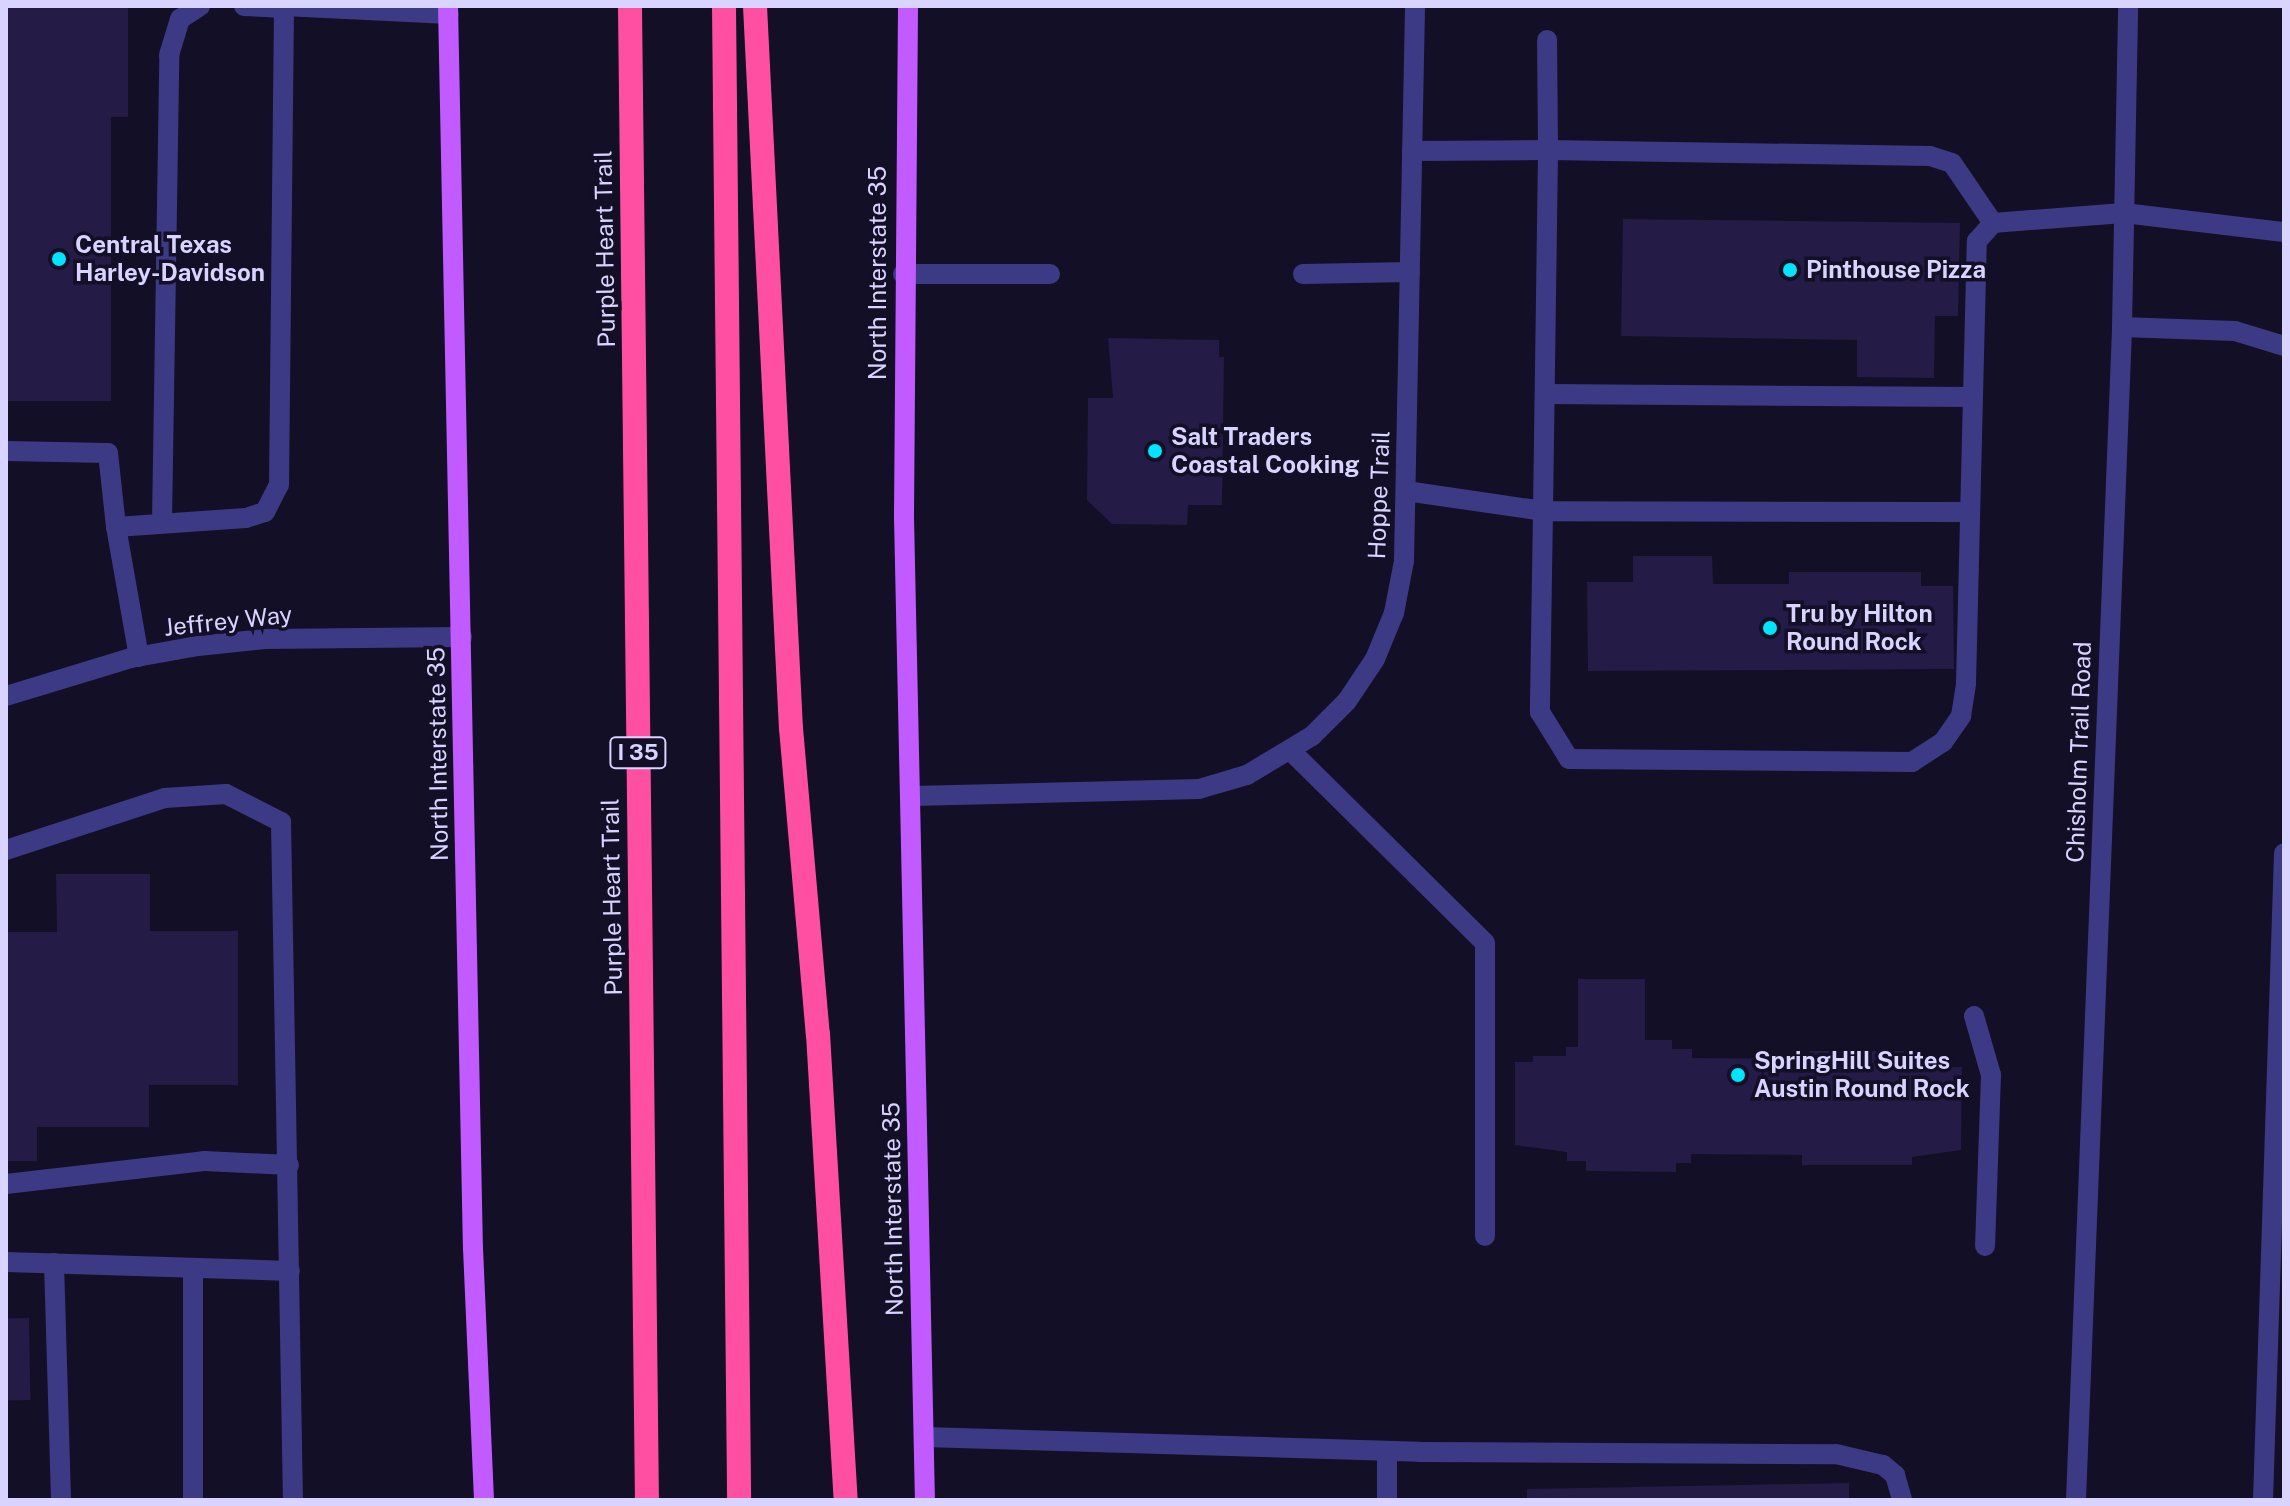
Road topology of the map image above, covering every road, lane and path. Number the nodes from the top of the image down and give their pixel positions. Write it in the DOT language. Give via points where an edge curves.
graph roads {
  1 [pos="200,6"];
  2 [pos="244,6"];
  3 [pos="630,6"];
  4 [pos="724,6"];
  5 [pos="755,6"];
  6 [pos="908,6"];
  7 [pos="1415,6"];
  8 [pos="2128,6"];
  9 [pos="284,7"];
  10 [pos="448,10"];
  11 [pos="1547,40"];
  12 [pos="1548,150"];
  13 [pos="1412,151"];
  14 [pos="2124,213"];
  15 [pos="1993,223"];
  16 [pos="2284,232"];
  17 [pos="1410,272"];
  18 [pos="903,274"];
  19 [pos="1050,274"];
  20 [pos="1303,274"];
  21 [pos="2122,327"];
  22 [pos="2284,346"];
  23 [pos="1545,394"];
  24 [pos="1972,397"];
  25 [pos="6,451"];
  26 [pos="1406,491"];
  27 [pos="1543,511"];
  28 [pos="1968,512"];
  29 [pos="162,523"];
  30 [pos="116,527"];
  31 [pos="462,637"];
  32 [pos="139,657"];
  33 [pos="6,696"];
  34 [pos="1290,750"];
  35 [pos="912,796"];
  36 [pos="6,850"];
  37 [pos="2284,853"];
  38 [pos="1974,1016"];
  39 [pos="289,1165"];
  40 [pos="6,1184"];
  41 [pos="1485,1236"];
  42 [pos="1985,1246"];
  43 [pos="6,1262"];
  44 [pos="54,1263"];
  45 [pos="193,1269"];
  46 [pos="290,1271"];
  47 [pos="924,1437"];
  48 [pos="1387,1451"];
  49 [pos="61,1500"];
  50 [pos="193,1500"];
  51 [pos="293,1500"];
  52 [pos="484,1500"];
  53 [pos="647,1500"];
  54 [pos="739,1500"];
  55 [pos="846,1500"];
  56 [pos="925,1500"];
  57 [pos="1387,1500"];
  58 [pos="1902,1500"];
  59 [pos="2076,1500"];
  60 [pos="2263,1500"];
  1 -- 29 [label="street" via="180,19 169,55"];
  2 -- 9 [label="street"];
  3 -- 53 [label="highway, Purple Heart Trail / I 35"];
  4 -- 54 [label="highway"];
  5 -- 55 [label="highway" via="790,713 818,1034"];
  6 -- 18 [label="main road, North Interstate 35"];
  7 -- 13 [label="street, Hoppe Trail"];
  8 -- 14 [label="street, Chisholm Trail Road"];
  9 -- 10 [label="street"];
  9 -- 29 [label="street" via="279,485 265,512"];
  10 -- 31 [label="main road, North Interstate 35"];
  11 -- 12 [label="street"];
  12 -- 13 [label="street"];
  12 -- 15 [label="street" via="1930,156 1952,163"];
  12 -- 23 [label="street"];
  13 -- 17 [label="street, Hoppe Trail"];
  14 -- 15 [label="street"];
  14 -- 16 [label="street"];
  14 -- 21 [label="street, Chisholm Trail Road"];
  15 -- 24 [label="street" via="1977,241"];
  17 -- 20 [label="street"];
  17 -- 26 [label="street, Hoppe Trail"];
  18 -- 19 [label="street"];
  18 -- 35 [label="main road, North Interstate 35"];
  21 -- 22 [label="street" via="2235,331"];
  21 -- 59 [label="street, Chisholm Trail Road"];
  23 -- 24 [label="street"];
  23 -- 27 [label="street"];
  24 -- 28 [label="street"];
  25 -- 30 [label="street" via="108,453"];
  26 -- 27 [label="street"];
  26 -- 34 [label="street, Hoppe Trail" via="1402,574 1394,613 1375,659 1331,719"];
  27 -- 28 [label="street"];
  27 -- 28 [label="street" via="1540,712 1569,759 1912,762 1943,742 1961,716"];
  29 -- 30 [label="street"];
  30 -- 32 [label="street"];
  31 -- 32 [label="street, Jeffrey Way" via="265,639"];
  31 -- 52 [label="main road, North Interstate 35" via="473,1248"];
  32 -- 33 [label="street, Jeffrey Way"];
  34 -- 35 [label="street, Hoppe Trail" via="1247,775 1174,793"];
  34 -- 41 [label="street" via="1485,943"];
  35 -- 47 [label="main road, North Interstate 35"];
  36 -- 39 [label="street" via="165,798 226,794 281,822"];
  37 -- 60 [label="street"];
  38 -- 42 [label="street" via="1991,1075"];
  39 -- 40 [label="street" via="204,1161"];
  39 -- 46 [label="street"];
  43 -- 44 [label="street"];
  44 -- 45 [label="street"];
  44 -- 49 [label="street"];
  45 -- 46 [label="street"];
  45 -- 50 [label="street"];
  46 -- 51 [label="street"];
  47 -- 48 [label="street"];
  47 -- 56 [label="main road, North Interstate 35"];
  48 -- 57 [label="street"];
  48 -- 58 [label="street" via="1836,1454 1883,1465 1895,1475"];
}
